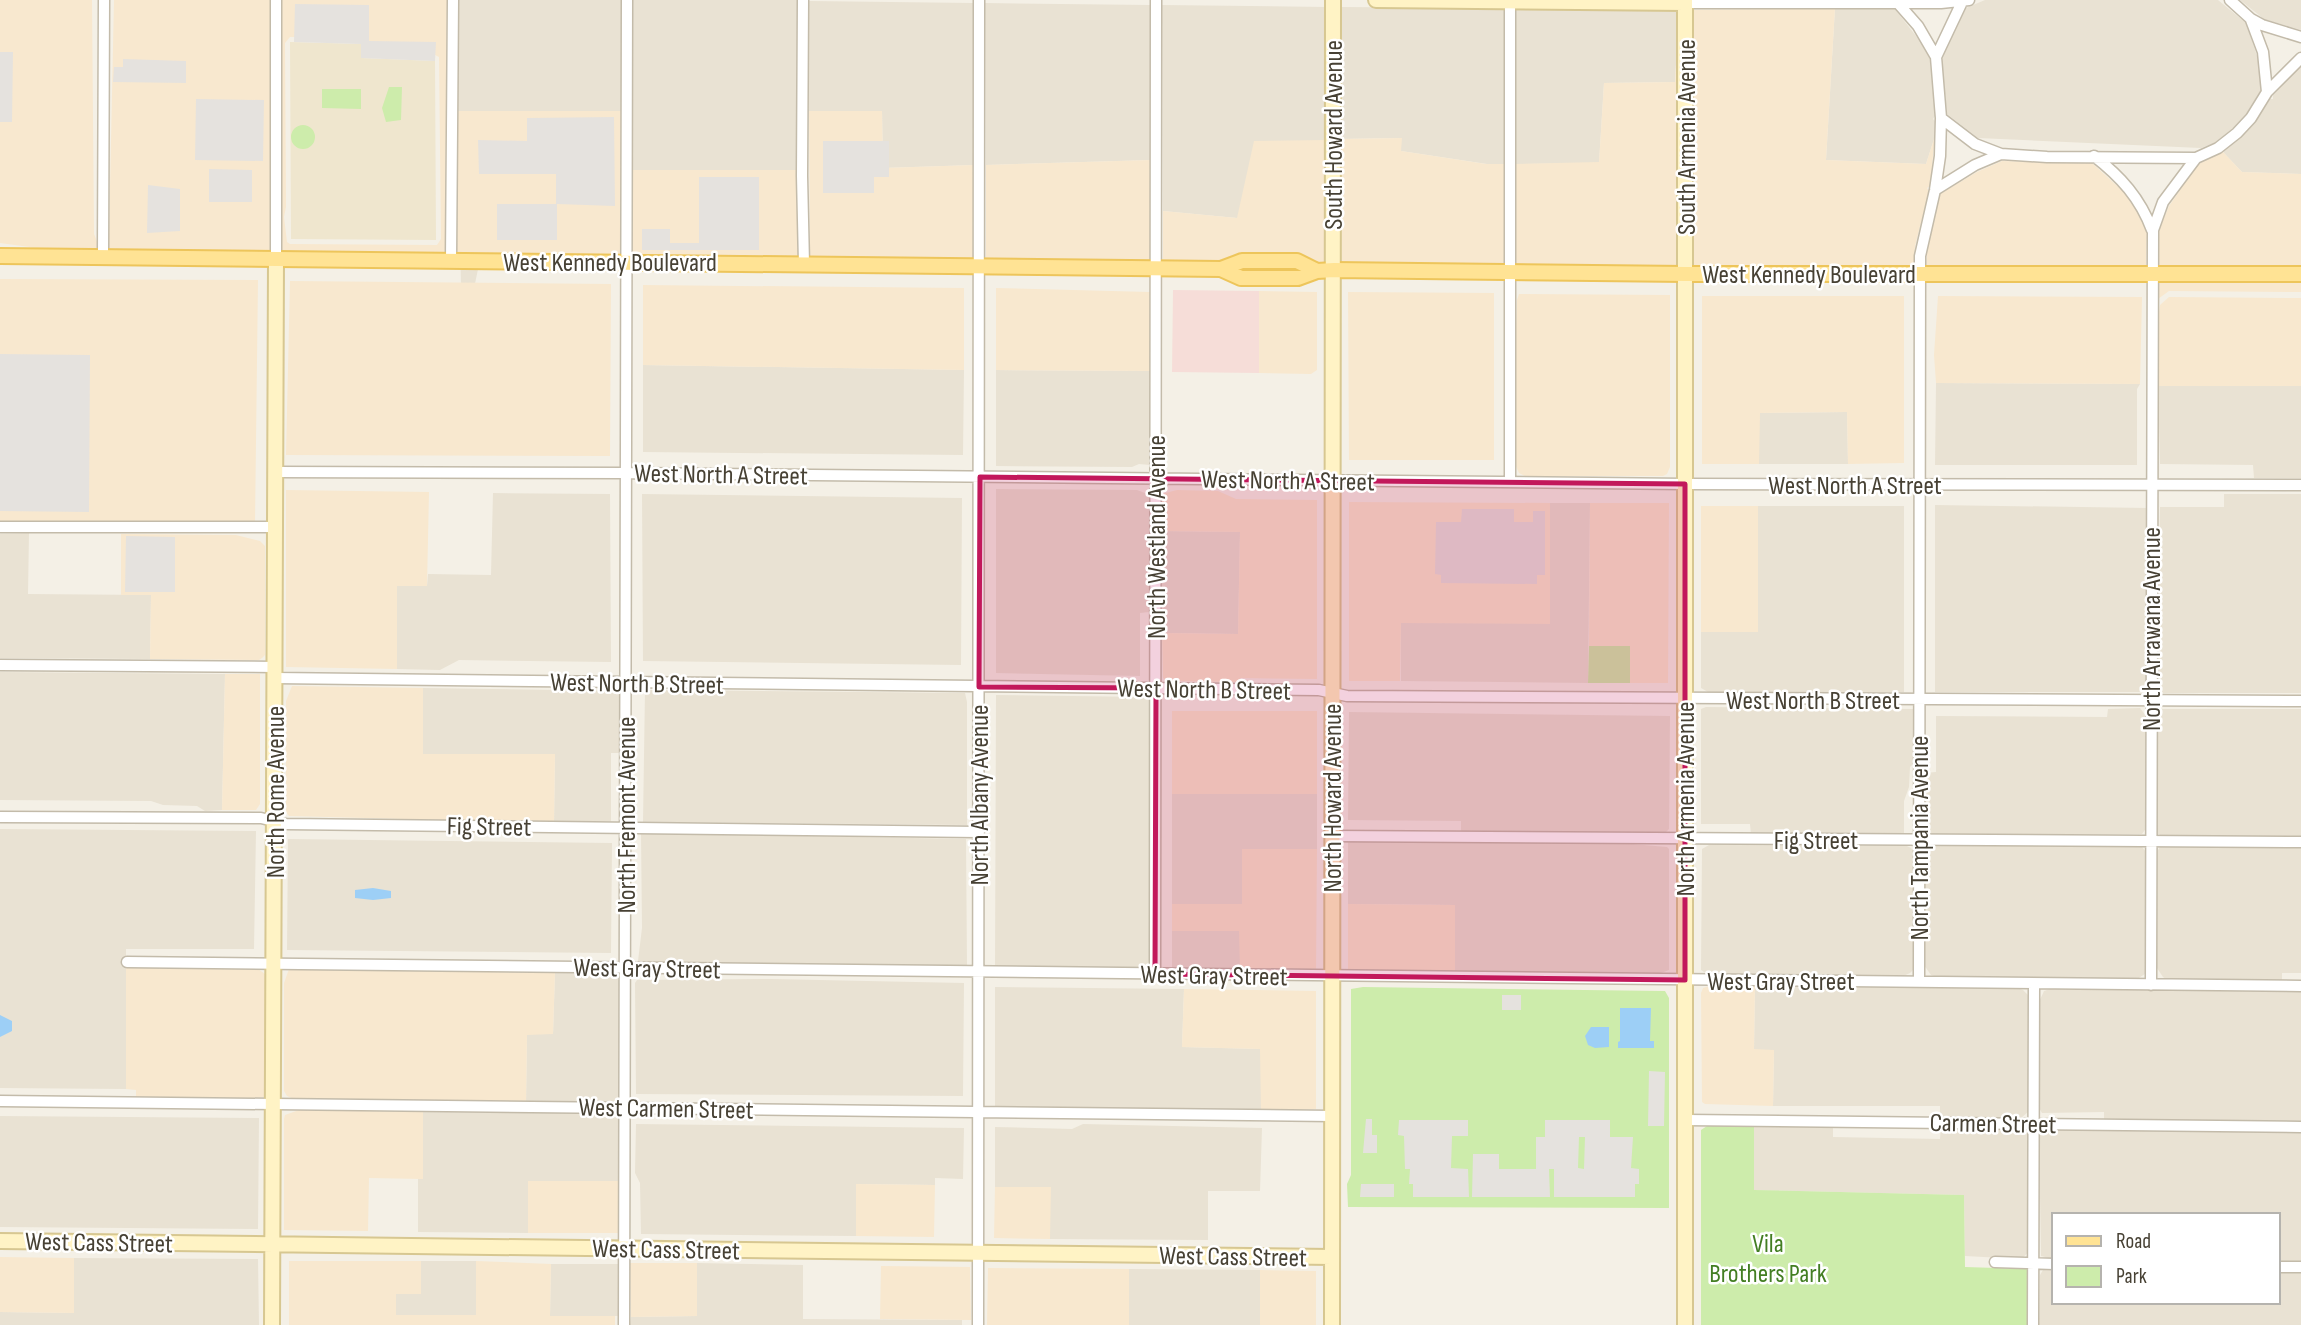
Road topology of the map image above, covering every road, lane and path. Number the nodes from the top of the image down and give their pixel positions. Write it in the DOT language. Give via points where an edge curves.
graph roads {
  1 [pos="104,0"];
  2 [pos="276,0"];
  3 [pos="453,0"];
  4 [pos="627,0"];
  5 [pos="803,0"];
  6 [pos="979,0"];
  7 [pos="1156,0"];
  8 [pos="1333,0"];
  9 [pos="1376,0"];
  10 [pos="2230,0"];
  11 [pos="1510,1"];
  12 [pos="1860,1"];
  13 [pos="1896,1"];
  14 [pos="1966,1"];
  15 [pos="1685,2"];
  16 [pos="2250,19"];
  17 [pos="2301,37"];
  18 [pos="1936,57"];
  19 [pos="2301,58"];
  20 [pos="2267,92"];
  21 [pos="1941,118"];
  22 [pos="2001,154"];
  23 [pos="2094,156"];
  24 [pos="2196,158"];
  25 [pos="1935,190"];
  26 [pos="2152,230"];
  27 [pos="0,256"];
  28 [pos="103,257"];
  29 [pos="276,259"];
  30 [pos="451,261"];
  31 [pos="628,262"];
  32 [pos="804,264"];
  33 [pos="980,266"];
  34 [pos="1157,268"];
  35 [pos="1334,270"];
  36 [pos="1510,272"];
  37 [pos="1686,274"];
  38 [pos="1920,274"];
  39 [pos="2152,274"];
  40 [pos="2301,274"];
  41 [pos="276,472"];
  42 [pos="627,473"];
  43 [pos="980,477"];
  44 [pos="1156,479"];
  45 [pos="1332,481"];
  46 [pos="1510,482"];
  47 [pos="1685,484"];
  48 [pos="1920,485"];
  49 [pos="2301,485"];
  50 [pos="2152,486"];
  51 [pos="0,527"];
  52 [pos="276,527"];
  53 [pos="0,665"];
  54 [pos="275,673"];
  55 [pos="626,683"];
  56 [pos="979,687"];
  57 [pos="1156,688"];
  58 [pos="1332,693"];
  59 [pos="1685,699"];
  60 [pos="1920,700"];
  61 [pos="2301,701"];
  62 [pos="2150,702"];
  63 [pos="0,817"];
  64 [pos="275,821"];
  65 [pos="627,828"];
  66 [pos="979,832"];
  67 [pos="1332,836"];
  68 [pos="1685,839"];
  69 [pos="1919,841"];
  70 [pos="2151,842"];
  71 [pos="2301,842"];
  72 [pos="127,962"];
  73 [pos="275,963"];
  74 [pos="626,968"];
  75 [pos="979,973"];
  76 [pos="1155,974"];
  77 [pos="1332,976"];
  78 [pos="1685,980"];
  79 [pos="1919,982"];
  80 [pos="2034,984"];
  81 [pos="2151,985"];
  82 [pos="2301,986"];
  83 [pos="0,1101"];
  84 [pos="274,1105"];
  85 [pos="626,1108"];
  86 [pos="979,1112"];
  87 [pos="1332,1116"];
  88 [pos="1686,1120"];
  89 [pos="2033,1124"];
  90 [pos="2301,1127"];
  91 [pos="0,1241"];
  92 [pos="274,1244"];
  93 [pos="625,1249"];
  94 [pos="978,1252"];
  95 [pos="1332,1257"];
  96 [pos="1995,1262"];
  97 [pos="2033,1264"];
  98 [pos="2052,1264"];
  99 [pos="2280,1267"];
  100 [pos="2301,1267"];
  101 [pos="272,1325"];
  102 [pos="624,1325"];
  103 [pos="978,1325"];
  104 [pos="1332,1325"];
  105 [pos="1685,1325"];
  106 [pos="2033,1325"];
  1 -- 28 [label="street"];
  2 -- 29 [label="street"];
  3 -- 30 [label="street"];
  4 -- 31 [label="street, North Fremont Avenue"];
  5 -- 32 [label="street"];
  6 -- 33 [label="street, North Albany Avenue"];
  7 -- 34 [label="street, North Westland Avenue"];
  8 -- 35 [label="main road, South Howard Avenue"];
  9 -- 11 [label="main road"];
  10 -- 16 [label="street"];
  11 -- 15 [label="main road"];
  11 -- 36 [label="street"];
  12 -- 13 [label="street"];
  12 -- 15 [label="street"];
  13 -- 14 [label="street"];
  13 -- 18 [label="street"];
  14 -- 18 [label="street"];
  15 -- 37 [label="main road, South Armenia Avenue"];
  16 -- 17 [label="street"];
  16 -- 20 [label="street" via="2265,64"];
  18 -- 21 [label="street, North Tampania Avenue"];
  19 -- 20 [label="street"];
  20 -- 24 [label="street" via="2237,133"];
  21 -- 22 [label="street" via="1975,144"];
  21 -- 25 [label="street, North Tampania Avenue"];
  22 -- 23 [label="street"];
  22 -- 25 [label="street"];
  23 -- 24 [label="street"];
  23 -- 26 [label="street" via="2131,189"];
  24 -- 26 [label="street" via="2164,202"];
  25 -- 38 [label="street, North Tampania Avenue" via="1922,239"];
  26 -- 39 [label="street, North Arrawana Avenue"];
  27 -- 28 [label="main road, West Kennedy Boulevard"];
  28 -- 29 [label="main road, West Kennedy Boulevard"];
  29 -- 30 [label="main road, West Kennedy Boulevard"];
  29 -- 41 [label="main road, North Rome Avenue"];
  30 -- 31 [label="main road, West Kennedy Boulevard"];
  31 -- 32 [label="main road, West Kennedy Boulevard"];
  31 -- 42 [label="street, North Fremont Avenue"];
  32 -- 33 [label="main road, West Kennedy Boulevard"];
  33 -- 34 [label="main road, West Kennedy Boulevard"];
  33 -- 43 [label="street, North Albany Avenue"];
  34 -- 35 [label="main road, West Kennedy Boulevard" via="1221,269 1242,261 1297,261 1317,271"];
  34 -- 44 [label="street, North Westland Avenue"];
  35 -- 36 [label="main road, West Kennedy Boulevard"];
  35 -- 45 [label="main road, North Howard Avenue"];
  36 -- 37 [label="main road, West Kennedy Boulevard"];
  36 -- 46 [label="street"];
  37 -- 38 [label="main road, West Kennedy Boulevard"];
  37 -- 47 [label="main road, North Armenia Avenue"];
  38 -- 39 [label="main road, West Kennedy Boulevard"];
  38 -- 48 [label="street, North Tampania Avenue"];
  39 -- 40 [label="main road, West Kennedy Boulevard"];
  39 -- 50 [label="street, North Arrawana Avenue"];
  41 -- 42 [label="street, West North A Street"];
  41 -- 52 [label="main road, North Rome Avenue"];
  42 -- 43 [label="street, West North A Street"];
  42 -- 55 [label="street, North Fremont Avenue"];
  43 -- 44 [label="street, West North A Street"];
  43 -- 56 [label="street, North Albany Avenue"];
  44 -- 45 [label="street, West North A Street"];
  44 -- 57 [label="street, North Westland Avenue"];
  45 -- 46 [label="street, West North A Street"];
  45 -- 58 [label="main road, North Howard Avenue"];
  46 -- 47 [label="street, West North A Street"];
  47 -- 48 [label="street, West North A Street"];
  47 -- 59 [label="main road, North Armenia Avenue"];
  48 -- 50 [label="street, West North A Street"];
  48 -- 60 [label="street, North Tampania Avenue"];
  49 -- 50 [label="street, West North A Street"];
  50 -- 62 [label="street, North Arrawana Avenue"];
  51 -- 52 [label="street"];
  52 -- 54 [label="main road, North Rome Avenue"];
  53 -- 54 [label="street, West North B Street"];
  54 -- 55 [label="street, West North B Street"];
  54 -- 64 [label="main road, North Rome Avenue"];
  55 -- 56 [label="street, West North B Street"];
  55 -- 65 [label="street, North Fremont Avenue"];
  56 -- 57 [label="street, West North B Street"];
  56 -- 66 [label="street, North Albany Avenue"];
  57 -- 58 [label="street, West North B Street"];
  57 -- 76 [label="street, North Westland Avenue"];
  58 -- 59 [label="street, West North B Street"];
  58 -- 67 [label="main road, North Howard Avenue"];
  59 -- 60 [label="street, West North B Street"];
  59 -- 68 [label="main road, North Armenia Avenue"];
  60 -- 62 [label="street, West North B Street"];
  60 -- 69 [label="street, North Tampania Avenue"];
  61 -- 62 [label="street, West North B Street"];
  62 -- 70 [label="street, North Arrawana Avenue"];
  63 -- 64 [label="street, Fig Street"];
  64 -- 65 [label="street, Fig Street"];
  64 -- 73 [label="main road, North Rome Avenue"];
  65 -- 66 [label="street, Fig Street"];
  65 -- 74 [label="street, North Fremont Avenue"];
  66 -- 75 [label="street, North Albany Avenue"];
  67 -- 68 [label="street, Fig Street"];
  67 -- 77 [label="main road, North Howard Avenue"];
  68 -- 69 [label="street, Fig Street"];
  68 -- 78 [label="main road, North Armenia Avenue"];
  69 -- 70 [label="street, Fig Street"];
  69 -- 79 [label="street, North Tampania Avenue"];
  70 -- 71 [label="street, Fig Street"];
  70 -- 81 [label="street, North Arrawana Avenue"];
  72 -- 73 [label="street, West Gray Street"];
  73 -- 74 [label="street, West Gray Street"];
  73 -- 84 [label="main road, North Rome Avenue"];
  74 -- 75 [label="street, West Gray Street"];
  74 -- 85 [label="street, North Fremont Avenue"];
  75 -- 76 [label="street, West Gray Street"];
  75 -- 86 [label="street, North Albany Avenue"];
  76 -- 77 [label="street, West Gray Street"];
  77 -- 78 [label="street, West Gray Street"];
  77 -- 87 [label="main road, North Howard Avenue"];
  78 -- 79 [label="street, West Gray Street"];
  78 -- 88 [label="main road, North Armenia Avenue"];
  79 -- 80 [label="street, West Gray Street"];
  80 -- 81 [label="street, West Gray Street"];
  80 -- 89 [label="street"];
  81 -- 82 [label="street, West Gray Street"];
  83 -- 84 [label="street, West Carmen Street"];
  84 -- 85 [label="street, West Carmen Street"];
  84 -- 92 [label="main road, North Rome Avenue"];
  85 -- 86 [label="street, West Carmen Street"];
  85 -- 93 [label="street, North Fremont Avenue"];
  86 -- 87 [label="street, West Carmen Street"];
  86 -- 94 [label="street, North Albany Avenue"];
  87 -- 95 [label="main road, North Howard Avenue"];
  88 -- 89 [label="street, Carmen Street"];
  88 -- 105 [label="main road, North Armenia Avenue"];
  89 -- 90 [label="street, Carmen Street"];
  89 -- 97 [label="street"];
  91 -- 92 [label="main road, West Cass Street"];
  92 -- 93 [label="main road, West Cass Street"];
  92 -- 101 [label="main road, North Rome Avenue"];
  93 -- 94 [label="main road, West Cass Street"];
  93 -- 102 [label="street, North Fremont Avenue"];
  94 -- 95 [label="main road, West Cass Street"];
  94 -- 103 [label="street, North Albany Avenue"];
  95 -- 104 [label="main road, North Howard Avenue"];
  96 -- 97 [label="street"];
  97 -- 98 [label="street"];
  97 -- 106 [label="street"];
  99 -- 100 [label="street"];
}
